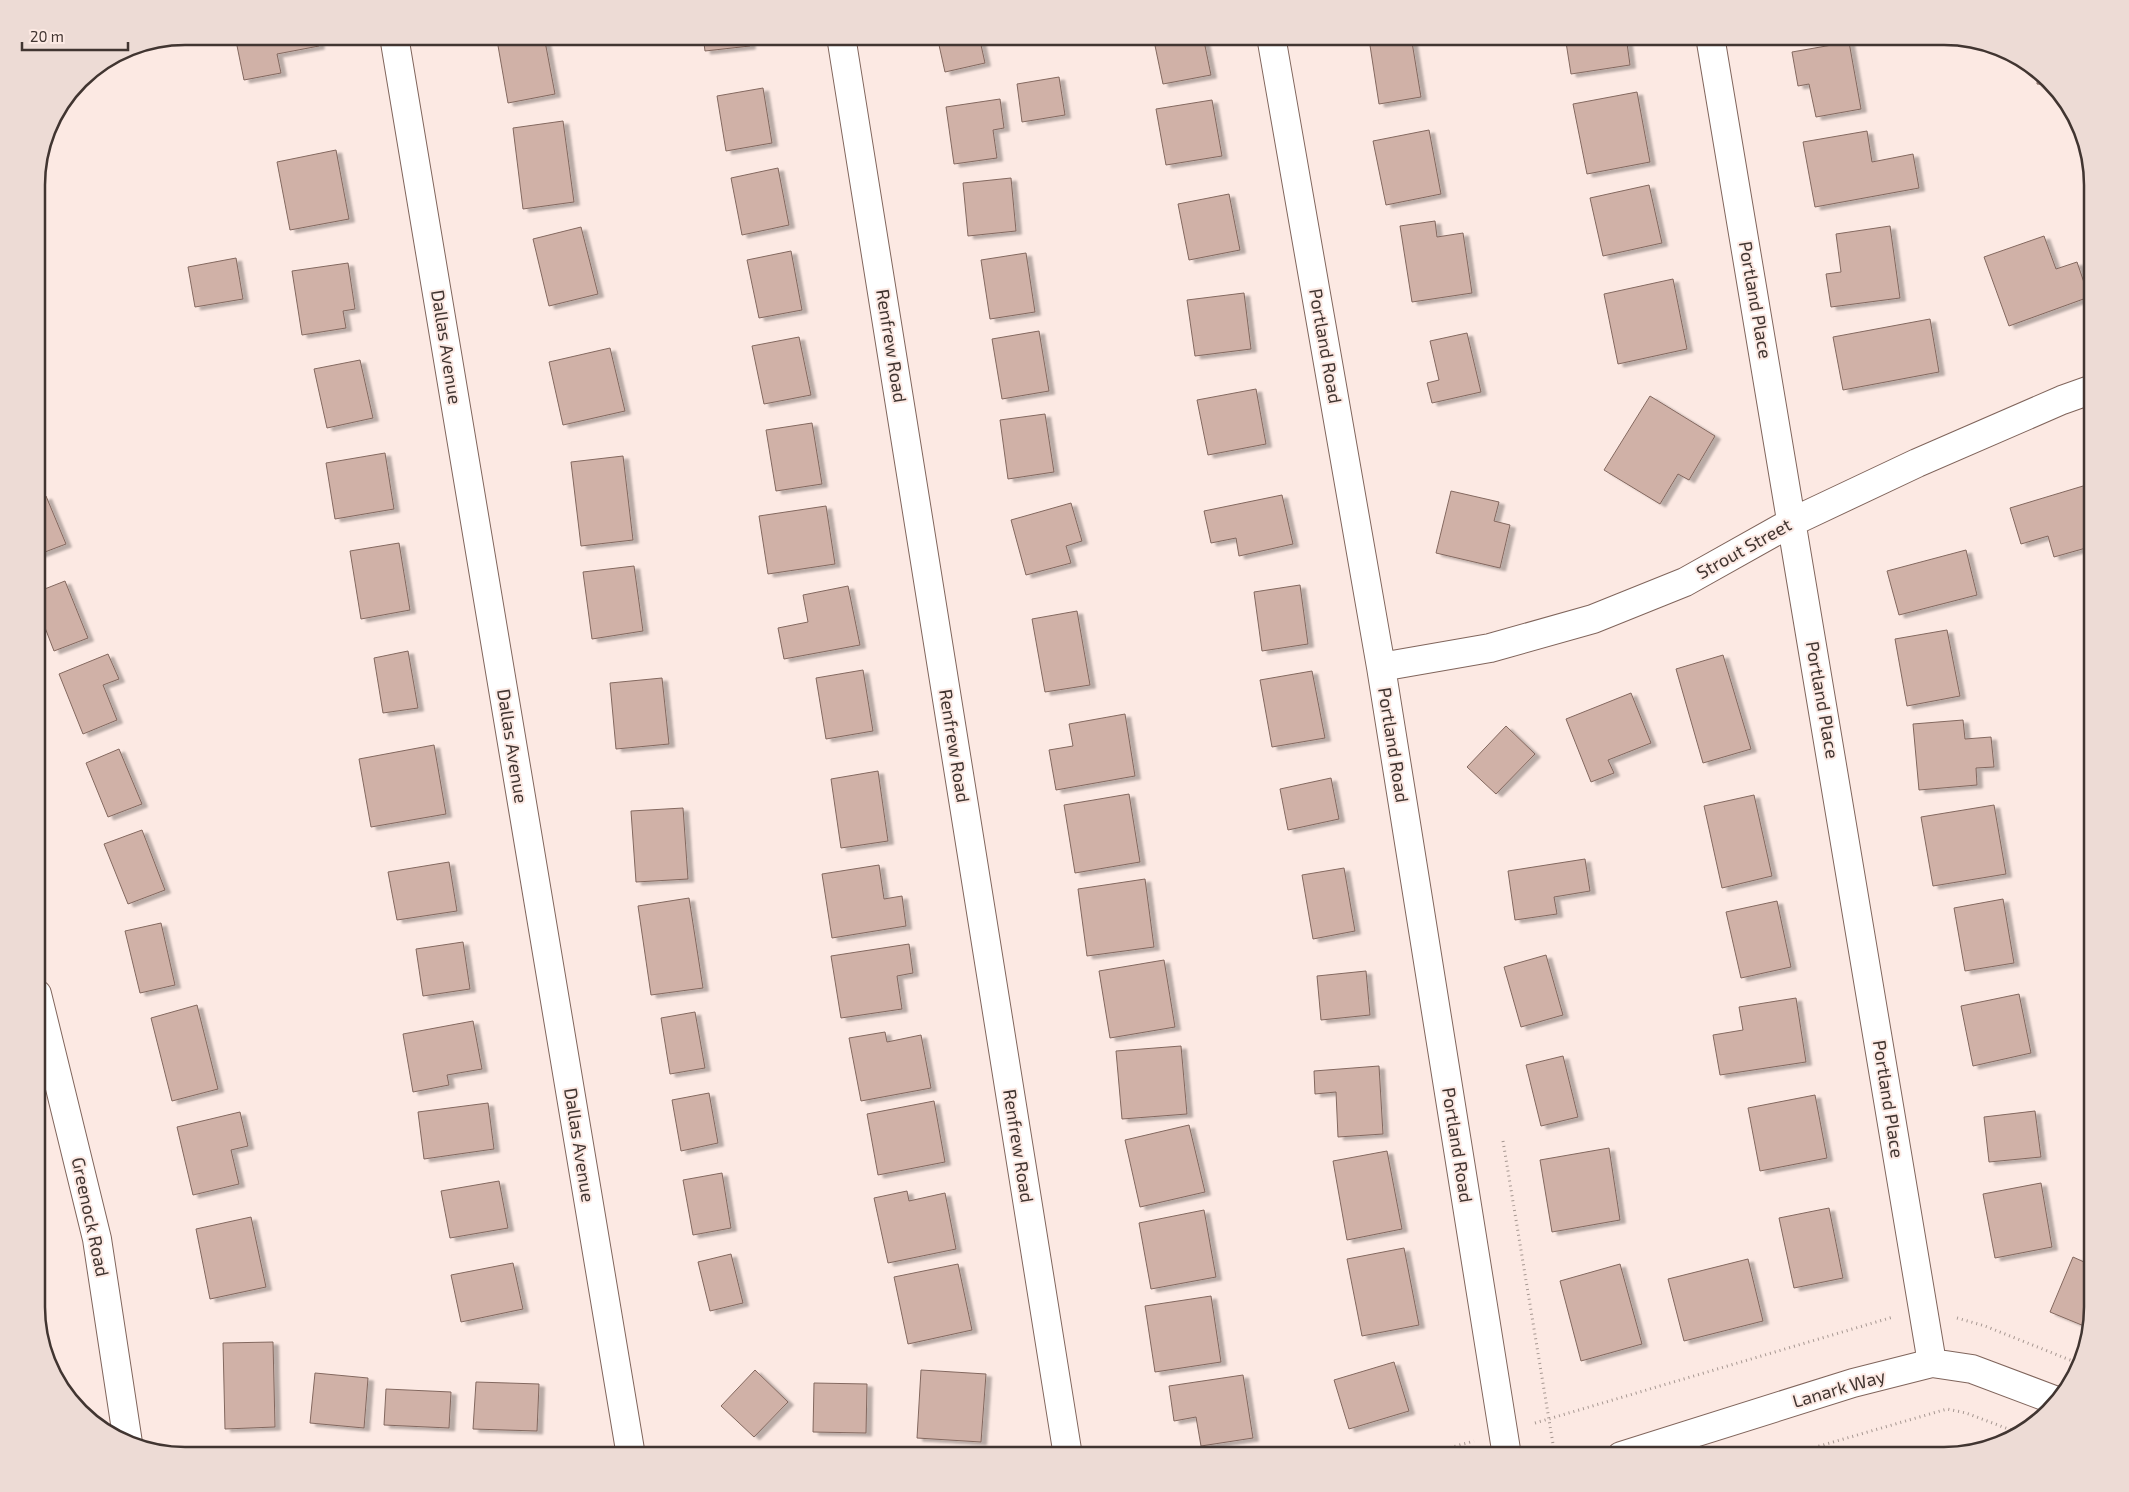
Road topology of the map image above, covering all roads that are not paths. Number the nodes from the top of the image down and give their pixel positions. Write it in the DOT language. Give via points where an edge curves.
graph roads {
  1 [pos="396,45"];
  2 [pos="842,45"];
  3 [pos="1273,45"];
  4 [pos="1712,45"];
  5 [pos="2084,392"];
  6 [pos="1792,522"];
  7 [pos="1381,667"];
  8 [pos="45,1030"];
  9 [pos="1932,1363"];
  10 [pos="2050,1398"];
  11 [pos="127,1435"];
  12 [pos="1505,1444"];
  13 [pos="629,1447"];
  14 [pos="1067,1447"];
  15 [pos="1650,1447"];
  1 -- 13 [label="street, Dallas Avenue"];
  2 -- 14 [label="street, Renfrew Road"];
  3 -- 7 [label="street, Portland Road"];
  4 -- 6 [label="street, Portland Place"];
  5 -- 6 [label="street, Strout Street" via="1917,463"];
  6 -- 7 [label="street, Strout Street" via="1685,582 1593,619 1490,648"];
  6 -- 9 [label="street, Portland Place"];
  7 -- 12 [label="street, Portland Road"];
  8 -- 11 [label="street, Greenock Road" via="97,1239"];
  9 -- 10 [label="street, Lanark Way" via="1972,1369"];
  9 -- 15 [label="street, Lanark Way" via="1853,1383"];
}
